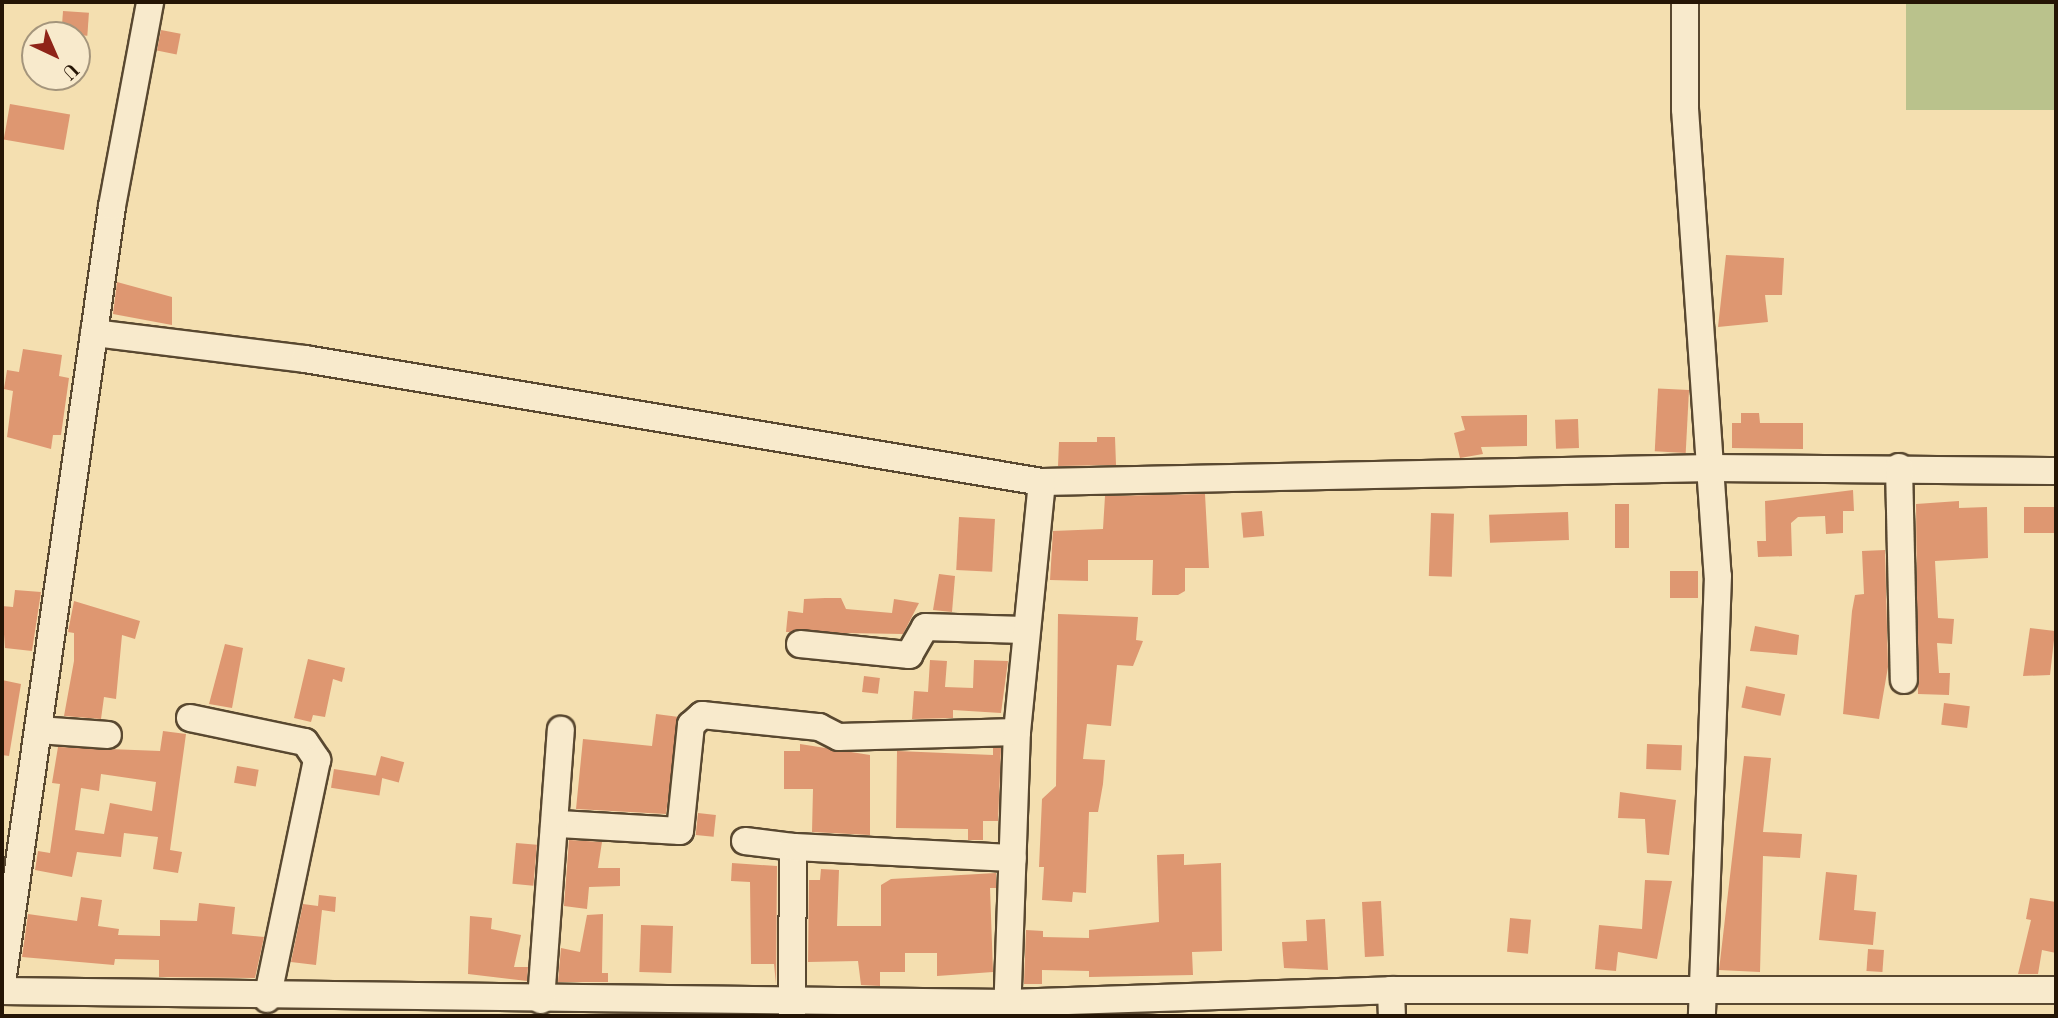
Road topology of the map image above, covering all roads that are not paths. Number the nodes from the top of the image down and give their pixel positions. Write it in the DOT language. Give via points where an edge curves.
graph roads {
  1 [pos="150,2"];
  2 [pos="1685,2"];
  3 [pos="94,333"];
  4 [pos="1899,467"];
  5 [pos="1712,468"];
  6 [pos="2056,471"];
  7 [pos="1042,482"];
  8 [pos="1024,630"];
  9 [pos="800,644"];
  10 [pos="1904,680"];
  11 [pos="190,718"];
  12 [pos="38,730"];
  13 [pos="561,730"];
  14 [pos="1017,732"];
  15 [pos="108,736"];
  16 [pos="559,824"];
  17 [pos="745,841"];
  18 [pos="793,848"];
  19 [pos="1013,858"];
  20 [pos="2,983"];
  21 [pos="1703,989"];
  22 [pos="2056,990"];
  23 [pos="2,991"];
  24 [pos="267,999"];
  25 [pos="541,1000"];
  26 [pos="1392,1003"];
  27 [pos="1917,1005"];
  28 [pos="65,1006"];
  29 [pos="792,1009"];
  30 [pos="1007,1010"];
  31 [pos="1702,1016"];
  1 -- 3 [label="street"];
  2 -- 5 [label="street" via="1685,109"];
  3 -- 7 [label="street" via="305,359"];
  3 -- 12 [label="street"];
  4 -- 5 [label="street"];
  4 -- 6 [label="street"];
  4 -- 10 [label="street"];
  5 -- 7 [label="street"];
  5 -- 21 [label="street" via="1717,674"];
  7 -- 8 [label="street"];
  8 -- 9 [label="street" via="925,626 909,655"];
  8 -- 14 [label="street"];
  11 -- 24 [label="street" via="305,742 317,760"];
  12 -- 15 [label="street"];
  12 -- 20 [label="street"];
  13 -- 16 [label="street"];
  14 -- 16 [label="street" via="839,737 819,727 702,715 691,725 680,831"];
  14 -- 19 [label="street"];
  16 -- 25 [label="street"];
  17 -- 18 [label="street"];
  18 -- 19 [label="street"];
  18 -- 29 [label="street"];
  19 -- 30 [label="street"];
  21 -- 26 [label="street"];
  21 -- 27 [label="street"];
  21 -- 31 [label="street"];
  22 -- 27 [label="street"];
  23 -- 28 [label="street"];
  24 -- 25 [label="street"];
  24 -- 28 [label="street"];
  25 -- 29 [label="street"];
  26 -- 30 [label="street"];
  29 -- 30 [label="street"];
}
